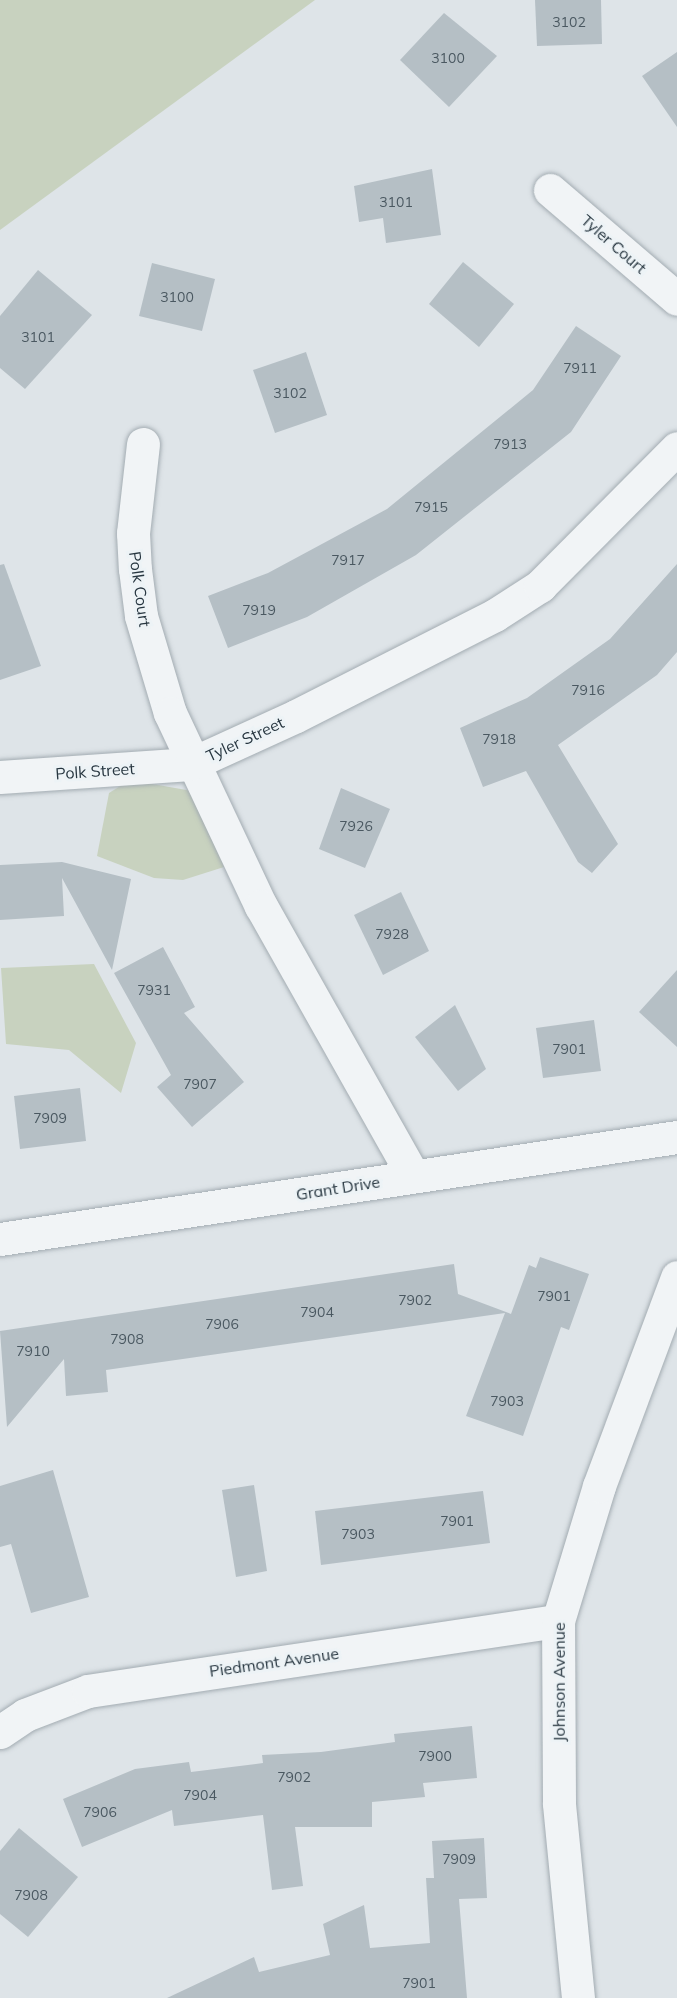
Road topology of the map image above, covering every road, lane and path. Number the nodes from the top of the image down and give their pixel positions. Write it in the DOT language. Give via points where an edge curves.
graph roads {
  1 [pos="550,190"];
  2 [pos="677,299"];
  3 [pos="143,444"];
  4 [pos="677,448"];
  5 [pos="191,764"];
  6 [pos="0,777"];
  7 [pos="677,1137"];
  8 [pos="413,1176"];
  9 [pos="0,1239"];
  10 [pos="677,1277"];
  11 [pos="558,1621"];
  12 [pos="0,1732"];
  13 [pos="578,1998"];
  1 -- 2 [label="street, Tyler Court"];
  3 -- 5 [label="street, Polk Court" via="133,533 141,616"];
  4 -- 5 [label="street, Tyler Street" via="540,586 410,659"];
  5 -- 6 [label="street, Polk Street"];
  5 -- 8 [label="street, Tyler Street" via="261,906"];
  7 -- 8 [label="street, Grant Drive"];
  8 -- 9 [label="street, Grant Drive"];
  10 -- 11 [label="street, Johnson Avenue" via="599,1486"];
  11 -- 12 [label="street, Piedmont Avenue" via="88,1691 25,1715"];
  11 -- 13 [label="street, Johnson Avenue" via="559,1803"];
}
